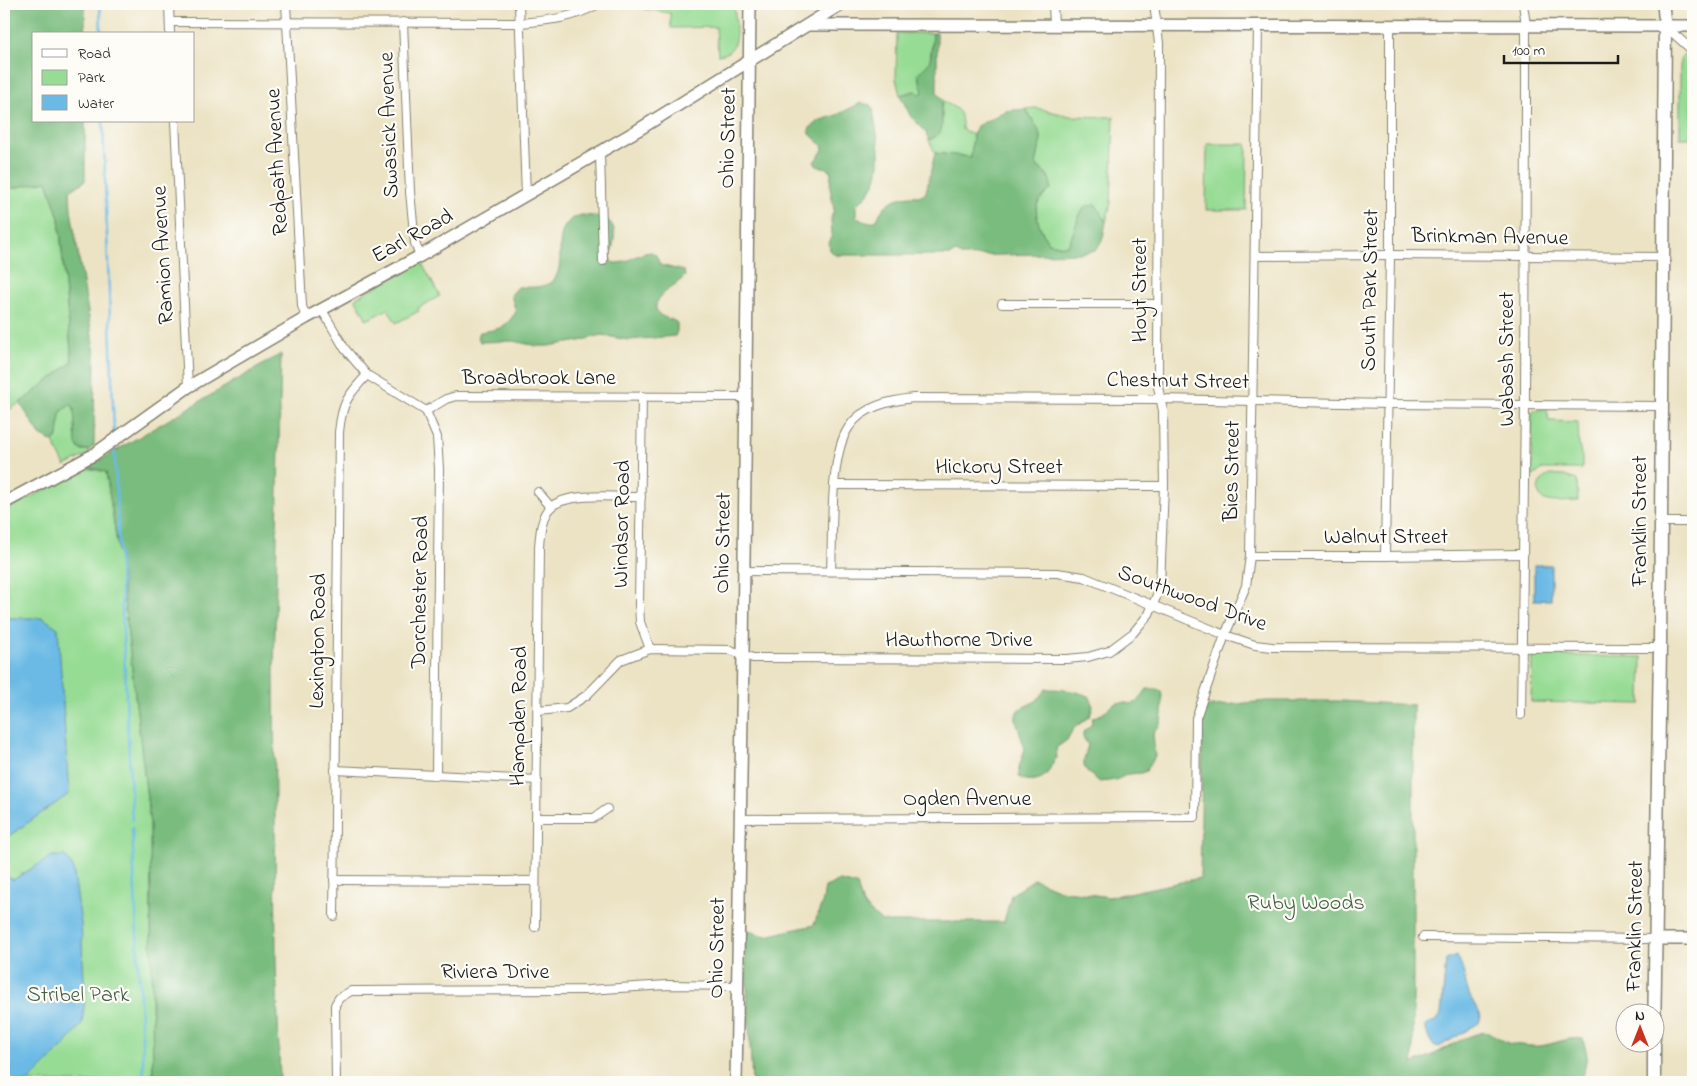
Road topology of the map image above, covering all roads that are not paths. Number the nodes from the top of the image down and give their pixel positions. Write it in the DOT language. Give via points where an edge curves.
graph roads {
  1 [pos="169,4"];
  2 [pos="286,4"];
  3 [pos="519,4"];
  4 [pos="598,4"];
  5 [pos="750,4"];
  6 [pos="841,4"];
  7 [pos="1053,4"];
  8 [pos="1154,4"];
  9 [pos="1523,4"];
  10 [pos="1663,4"];
  11 [pos="170,22"];
  12 [pos="287,22"];
  13 [pos="403,22"];
  14 [pos="520,23"];
  15 [pos="808,25"];
  16 [pos="1054,25"];
  17 [pos="1258,25"];
  18 [pos="1390,25"];
  19 [pos="1157,26"];
  20 [pos="1526,26"];
  21 [pos="1665,26"];
  22 [pos="1693,26"];
  23 [pos="170,32"];
  24 [pos="1693,51"];
  25 [pos="750,61"];
  26 [pos="175,122"];
  27 [pos="600,152"];
  28 [pos="526,195"];
  29 [pos="1390,255"];
  30 [pos="420,256"];
  31 [pos="1255,256"];
  32 [pos="1526,257"];
  33 [pos="1664,257"];
  34 [pos="603,261"];
  35 [pos="1002,304"];
  36 [pos="1158,304"];
  37 [pos="322,310"];
  38 [pos="306,318"];
  39 [pos="367,374"];
  40 [pos="188,387"];
  41 [pos="642,396"];
  42 [pos="746,397"];
  43 [pos="1160,398"];
  44 [pos="1252,401"];
  45 [pos="1387,404"];
  46 [pos="1525,404"];
  47 [pos="1662,406"];
  48 [pos="426,411"];
  49 [pos="834,485"];
  50 [pos="1164,486"];
  51 [pos="538,492"];
  52 [pos="641,496"];
  53 [pos="4,503"];
  54 [pos="552,507"];
  55 [pos="1661,522"];
  56 [pos="1693,522"];
  57 [pos="1522,554"];
  58 [pos="1250,556"];
  59 [pos="1385,556"];
  60 [pos="831,570"];
  61 [pos="744,571"];
  62 [pos="1153,605"];
  63 [pos="1224,634"];
  64 [pos="1523,647"];
  65 [pos="1660,648"];
  66 [pos="650,649"];
  67 [pos="743,655"];
  68 [pos="538,711"];
  69 [pos="1521,716"];
  70 [pos="335,770"];
  71 [pos="436,776"];
  72 [pos="536,780"];
  73 [pos="607,809"];
  74 [pos="1196,817"];
  75 [pos="536,818"];
  76 [pos="739,818"];
  77 [pos="334,880"];
  78 [pos="535,881"];
  79 [pos="334,916"];
  80 [pos="535,927"];
  81 [pos="1423,937"];
  82 [pos="1656,939"];
  83 [pos="1693,939"];
  84 [pos="738,986"];
  85 [pos="1655,1004"];
  86 [pos="1654,1054"];
  87 [pos="336,1082"];
  88 [pos="736,1082"];
  89 [pos="1654,1082"];
  1 -- 11 [label="street"];
  2 -- 12 [label="street, Redpath Avenue"];
  3 -- 14 [label="street"];
  4 -- 14 [label="street" via="584,12 558,19"];
  5 -- 25 [label="street, Ohio Street"];
  6 -- 15 [label="street, Earl Road"];
  7 -- 16 [label="street"];
  8 -- 19 [label="street, Hoyt Street"];
  9 -- 20 [label="street, Wabash Street"];
  10 -- 21 [label="street, Franklin Street"];
  11 -- 12 [label="street"];
  11 -- 23 [label="street"];
  12 -- 13 [label="street"];
  12 -- 38 [label="street, Redpath Avenue" via="302,306"];
  13 -- 14 [label="street"];
  13 -- 30 [label="street, Swasick Avenue" via="410,192 415,243"];
  14 -- 28 [label="street"];
  15 -- 16 [label="street"];
  15 -- 25 [label="street, Earl Road"];
  16 -- 19 [label="street"];
  17 -- 18 [label="street"];
  17 -- 19 [label="street"];
  17 -- 31 [label="street, Bies Street"];
  18 -- 20 [label="street"];
  18 -- 29 [label="street, South Park Street"];
  19 -- 36 [label="street, Hoyt Street" via="1160,43"];
  20 -- 21 [label="street"];
  20 -- 32 [label="street, Wabash Street"];
  21 -- 22 [label="street"];
  21 -- 24 [label="street"];
  21 -- 33 [label="main road, Franklin Street"];
  25 -- 27 [label="street, Earl Road"];
  25 -- 42 [label="street, Ohio Street"];
  26 -- 40 [label="street, Ramion Avenue"];
  27 -- 28 [label="street, Earl Road"];
  27 -- 34 [label="street"];
  28 -- 30 [label="street, Earl Road"];
  29 -- 31 [label="street, Brinkman Avenue"];
  29 -- 32 [label="street, Brinkman Avenue"];
  29 -- 45 [label="street, South Park Street"];
  30 -- 37 [label="street, Earl Road"];
  31 -- 44 [label="street, Bies Street"];
  32 -- 33 [label="street, Brinkman Avenue"];
  32 -- 46 [label="street, Wabash Street"];
  33 -- 47 [label="main road, Franklin Street"];
  35 -- 36 [label="street"];
  36 -- 43 [label="street, Hoyt Street"];
  37 -- 38 [label="street, Earl Road"];
  37 -- 39 [label="street" via="345,349"];
  38 -- 40 [label="street, Earl Road"];
  39 -- 48 [label="street"];
  39 -- 70 [label="street, Lexington Road" via="342,409 339,432"];
  40 -- 53 [label="street, Earl Road" via="93,455"];
  41 -- 42 [label="street, Broadbrook Lane"];
  41 -- 48 [label="street, Broadbrook Lane" via="456,396 446,398"];
  41 -- 52 [label="street, Windsor Road"];
  42 -- 61 [label="street, Ohio Street"];
  43 -- 44 [label="street, Chestnut Street"];
  43 -- 49 [label="street, Chestnut Street" via="894,400 870,409 849,426 837,453"];
  43 -- 50 [label="street, Hoyt Street"];
  44 -- 45 [label="street, Chestnut Street"];
  44 -- 58 [label="street, Bies Street"];
  45 -- 46 [label="street, Chestnut Street"];
  45 -- 59 [label="street, South Park Street"];
  46 -- 47 [label="street, Chestnut Street"];
  46 -- 57 [label="street, Wabash Street"];
  47 -- 55 [label="main road, Franklin Street"];
  48 -- 71 [label="street, Dorchester Road" via="437,437 439,469"];
  49 -- 50 [label="street, Hickory Street"];
  49 -- 60 [label="street, Chestnut Street"];
  50 -- 62 [label="street, Hoyt Street" via="1160,586"];
  51 -- 54 [label="street"];
  52 -- 54 [label="street" via="582,497"];
  52 -- 66 [label="street, Windsor Road" via="640,622"];
  54 -- 68 [label="street, Hampden Road" via="540,532"];
  55 -- 56 [label="street"];
  55 -- 65 [label="main road, Franklin Street"];
  57 -- 59 [label="street, Walnut Street"];
  57 -- 64 [label="street, Wabash Street"];
  58 -- 59 [label="street, Walnut Street"];
  58 -- 63 [label="street, Bies Street" via="1246,586"];
  60 -- 61 [label="street, Southwood Drive"];
  60 -- 62 [label="street, Southwood Drive" via="1057,572 1084,577"];
  61 -- 67 [label="street, Ohio Street"];
  62 -- 63 [label="street, Southwood Drive"];
  62 -- 67 [label="street, Hawthorne Drive" via="1133,633 1109,651 1088,657 753,658"];
  63 -- 64 [label="street, Southwood Drive" via="1255,645 1272,647"];
  63 -- 74 [label="street, Bies Street" via="1196,718"];
  64 -- 65 [label="street, Southwood Drive"];
  64 -- 69 [label="street, Wabash Street"];
  65 -- 82 [label="main road, Franklin Street"];
  66 -- 67 [label="street, Hawthorne Drive" via="730,650"];
  66 -- 68 [label="street" via="621,660 587,695 567,708"];
  67 -- 76 [label="street, Ohio Street"];
  68 -- 72 [label="street, Hampden Road"];
  70 -- 71 [label="street"];
  70 -- 77 [label="street, Lexington Road"];
  71 -- 72 [label="street"];
  72 -- 75 [label="street, Hampden Road"];
  73 -- 75 [label="street" via="594,818"];
  74 -- 76 [label="street, Ogden Avenue"];
  75 -- 78 [label="street, Hampden Road"];
  76 -- 84 [label="street, Ohio Street"];
  77 -- 78 [label="street"];
  77 -- 79 [label="street, Lexington Road"];
  78 -- 80 [label="street, Hampden Road"];
  81 -- 82 [label="street"];
  82 -- 83 [label="street"];
  82 -- 85 [label="main road, Franklin Street"];
  84 -- 87 [label="street, Riviera Drive" via="351,991 339,998 336,1005"];
  84 -- 88 [label="street, Ohio Street"];
  86 -- 89 [label="main road"];
}
